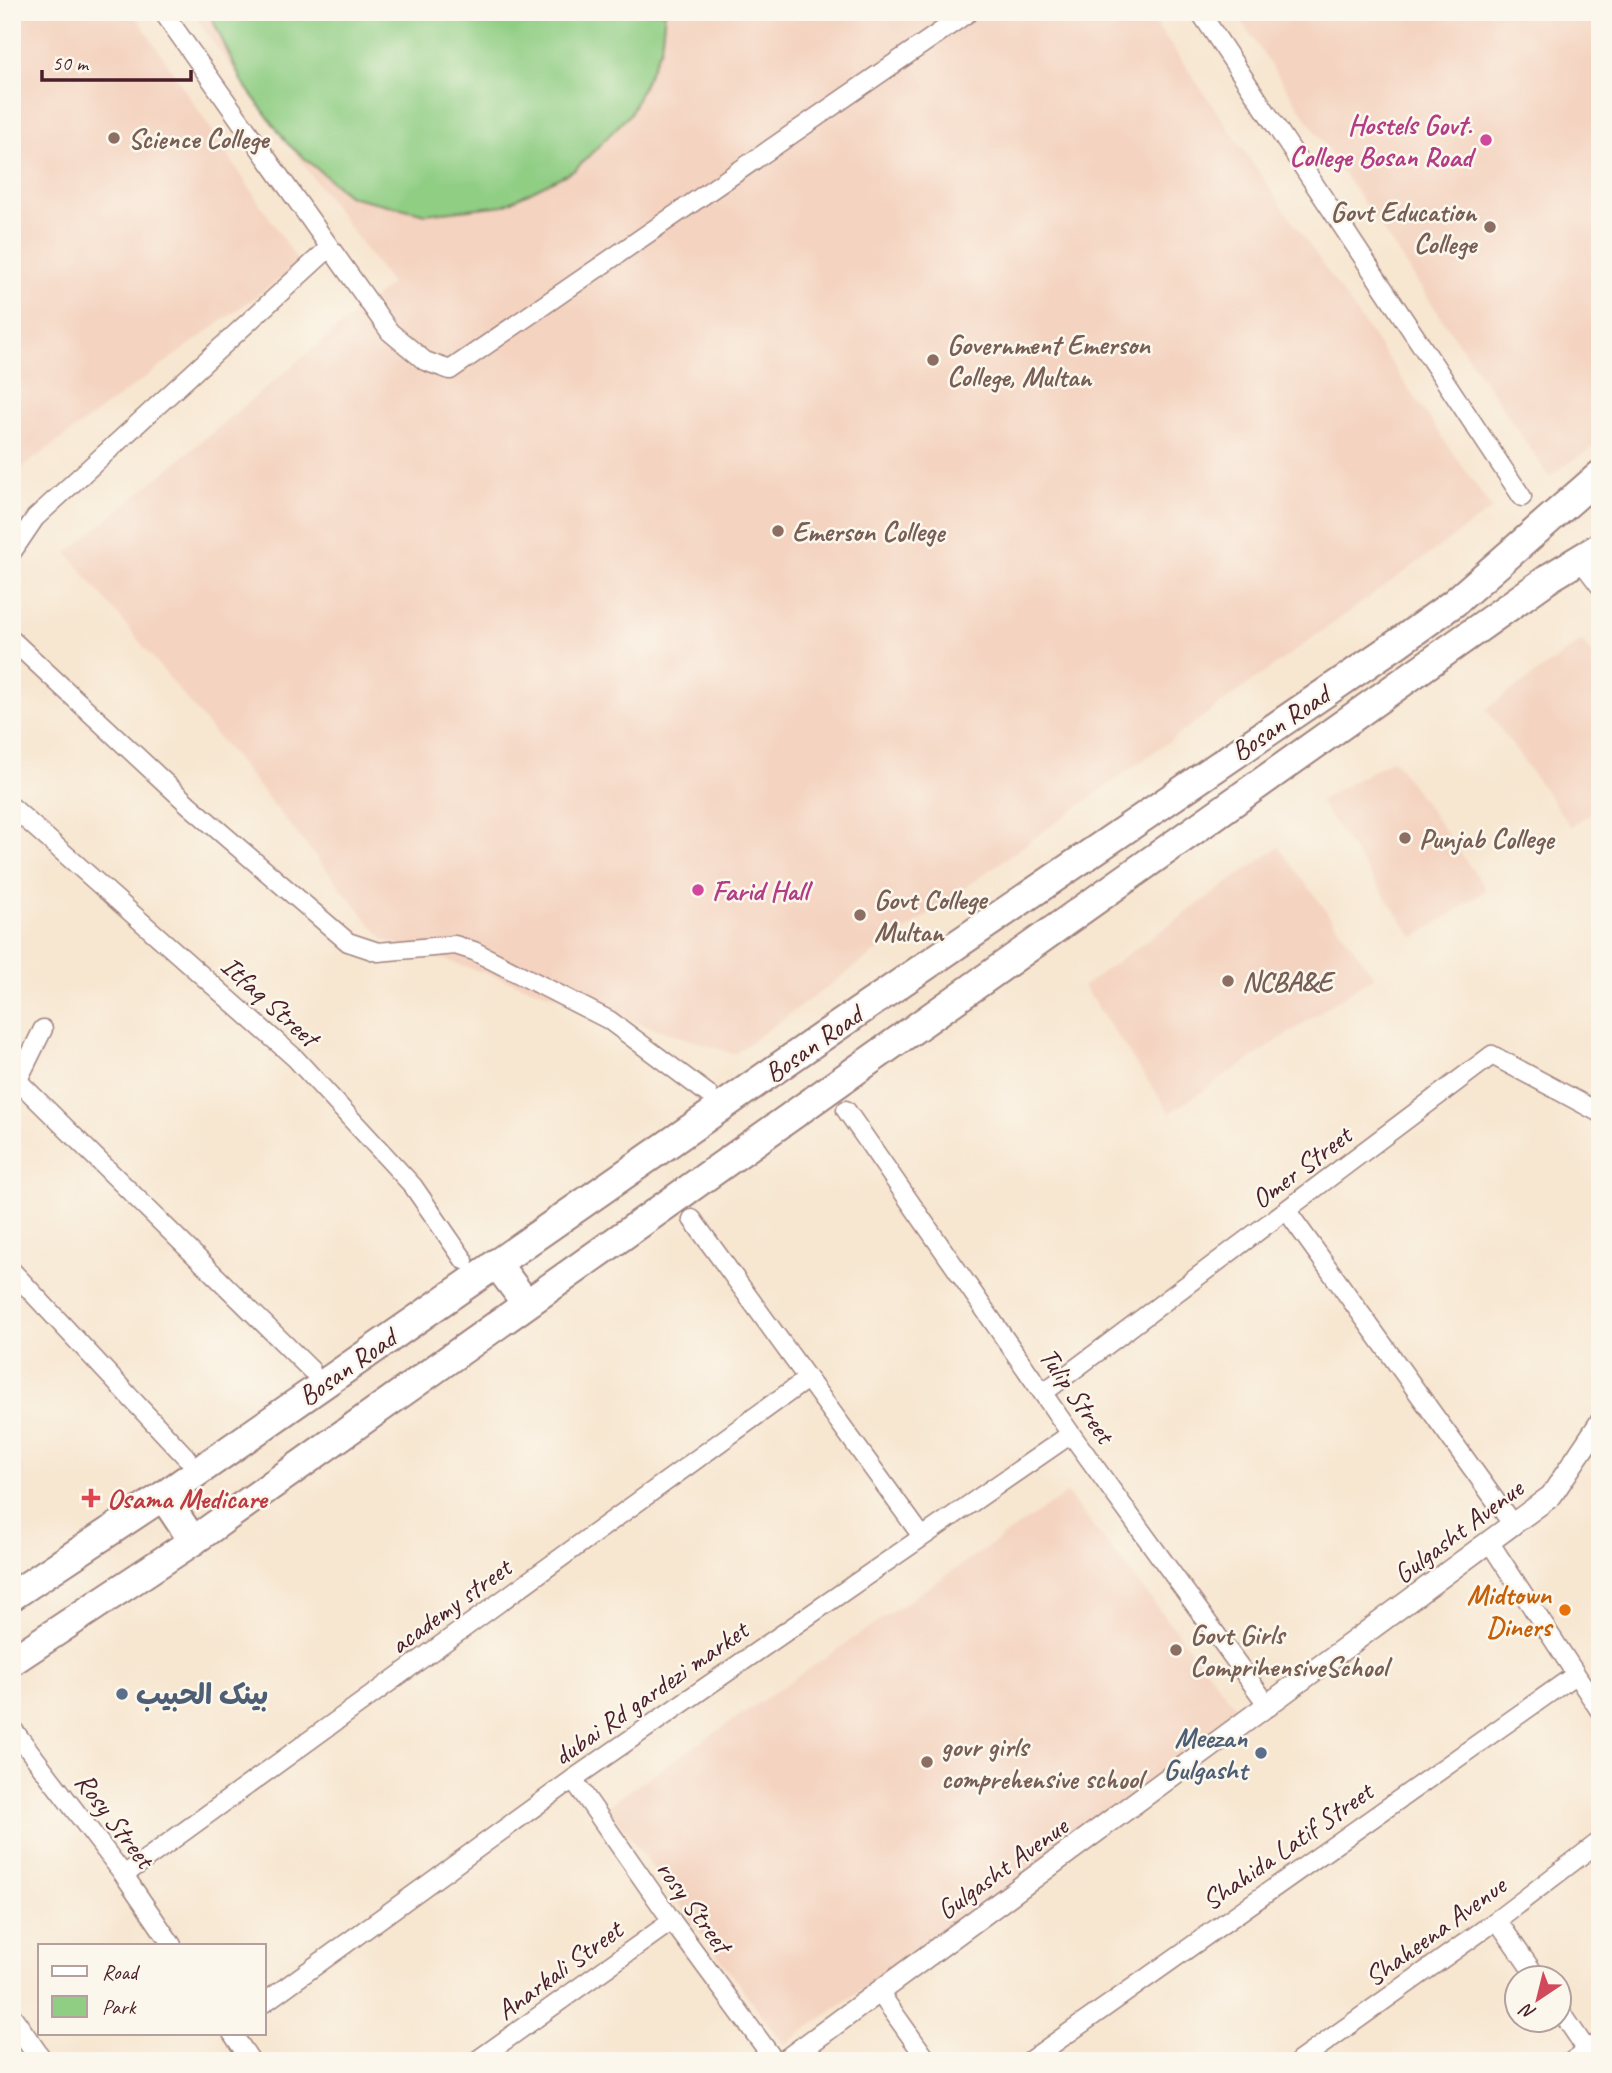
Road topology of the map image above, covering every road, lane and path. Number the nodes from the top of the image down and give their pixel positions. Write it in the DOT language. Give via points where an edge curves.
graph roads {
  1 [pos="163,12"];
  2 [pos="969,12"];
  3 [pos="1200,12"];
  4 [pos="329,248"];
  5 [pos="1600,475"];
  6 [pos="1522,497"];
  7 [pos="12,552"];
  8 [pos="1590,554"];
  9 [pos="1600,586"];
  10 [pos="12,640"];
  11 [pos="12,807"];
  12 [pos="43,1029"];
  13 [pos="15,1087"];
  14 [pos="708,1094"];
  15 [pos="846,1110"];
  16 [pos="1600,1113"];
  17 [pos="1287,1211"];
  18 [pos="692,1219"];
  19 [pos="464,1260"];
  20 [pos="496,1263"];
  21 [pos="12,1271"];
  22 [pos="526,1303"];
  23 [pos="311,1370"];
  24 [pos="807,1380"];
  25 [pos="1043,1393"];
  26 [pos="1600,1423"];
  27 [pos="1071,1434"];
  28 [pos="186,1457"];
  29 [pos="163,1496"];
  30 [pos="1513,1525"];
  31 [pos="921,1535"];
  32 [pos="193,1541"];
  33 [pos="1490,1543"];
  34 [pos="12,1595"];
  35 [pos="12,1661"];
  36 [pos="1575,1675"];
  37 [pos="1269,1707"];
  38 [pos="1600,1712"];
  39 [pos="12,1728"];
  40 [pos="573,1779"];
  41 [pos="1600,1841"];
  42 [pos="124,1875"];
  43 [pos="1497,1920"];
  44 [pos="671,1922"];
  45 [pos="171,1944"];
  46 [pos="1528,1965"];
  47 [pos="879,1992"];
  48 [pos="266,2002"];
  49 [pos="12,2018"];
  50 [pos="1574,2028"];
  51 [pos="233,2035"];
  52 [pos="1594,2051"];
  53 [pos="42,2061"];
  54 [pos="251,2061"];
  55 [pos="476,2061"];
  56 [pos="775,2061"];
  57 [pos="785,2061"];
  58 [pos="928,2061"];
  59 [pos="1029,2061"];
  60 [pos="1299,2061"];
  61 [pos="1572,2061"];
  1 -- 4 [label="street"];
  2 -- 4 [label="street" via="450,370 425,361 390,332"];
  3 -- 6 [label="street"];
  4 -- 7 [label="street" via="35,518"];
  5 -- 20 [label="main road, Bosan Road" via="1455,602 1398,643"];
  8 -- 9 [label="street"];
  8 -- 22 [label="main road, Bosan Road" via="1552,576"];
  10 -- 14 [label="street" via="189,805 348,942 378,952 455,945 474,951 609,1020"];
  11 -- 19 [label="street, Itfaq Street" via="295,1058 413,1186"];
  12 -- 13 [label="street"];
  13 -- 23 [label="street"];
  15 -- 25 [label="street, Tulip Street"];
  16 -- 17 [label="street, Omer Street" via="1492,1055"];
  17 -- 25 [label="street, Omer Street"];
  17 -- 30 [label="street"];
  18 -- 24 [label="street"];
  20 -- 22 [label="main road"];
  20 -- 29 [label="main road, Bosan Road"];
  21 -- 28 [label="street"];
  22 -- 32 [label="main road, Bosan Road"];
  24 -- 31 [label="street"];
  24 -- 42 [label="street, academy street"];
  25 -- 27 [label="street, Tulip Street"];
  26 -- 30 [label="street, Gulgasht Avenue" via="1551,1496"];
  27 -- 31 [label="street, dubai Rd gardezi market"];
  27 -- 37 [label="street, Tulip Street"];
  29 -- 32 [label="main road"];
  29 -- 34 [label="main road, Bosan Road"];
  30 -- 33 [label="street, Gulgasht Avenue"];
  31 -- 40 [label="street, dubai Rd gardezi market"];
  32 -- 35 [label="main road, Bosan Road"];
  33 -- 36 [label="street"];
  33 -- 37 [label="street, Gulgasht Avenue"];
  36 -- 38 [label="street"];
  36 -- 59 [label="street, Shahida Latif Street"];
  37 -- 47 [label="street, Gulgasht Avenue"];
  39 -- 42 [label="street, Rosy Street"];
  40 -- 44 [label="street, rosy Street"];
  40 -- 48 [label="street, dubai Rd gardezi market"];
  41 -- 43 [label="street, Shaheena Avenue"];
  42 -- 45 [label="street, Rosy Street"];
  43 -- 46 [label="street"];
  43 -- 60 [label="street, Shaheena Avenue"];
  44 -- 55 [label="street, Anarkali Street"];
  44 -- 56 [label="street, rosy Street"];
  47 -- 57 [label="street, Gulgasht Avenue"];
  47 -- 58 [label="street"];
  49 -- 53 [label="street"];
  50 -- 52 [label="street"];
  51 -- 54 [label="street"];
  52 -- 61 [label="street"];
}
